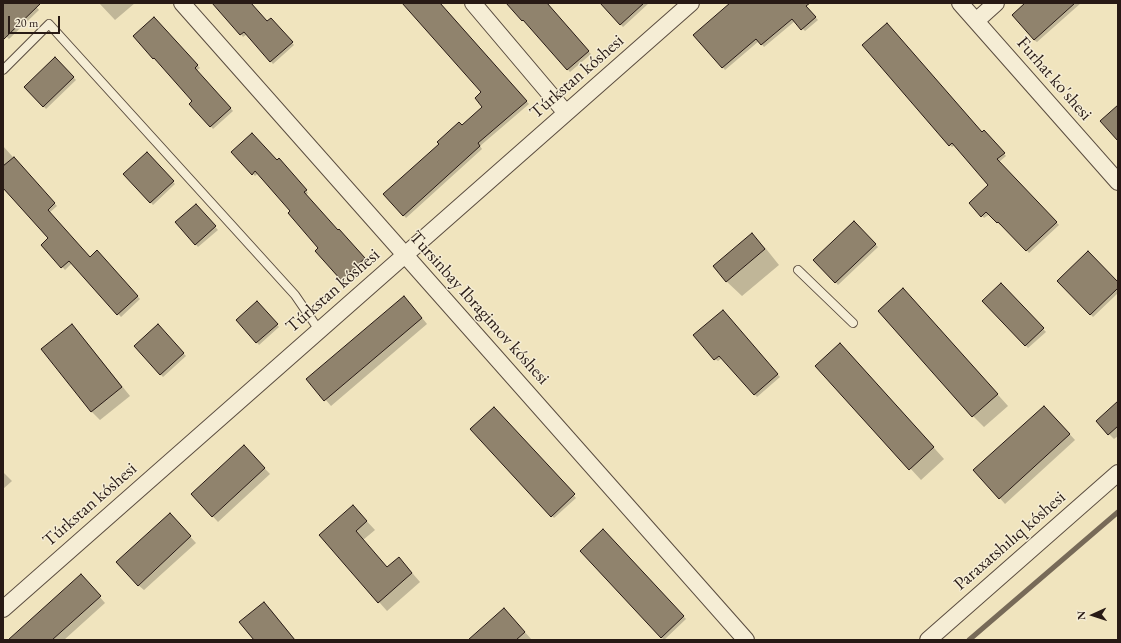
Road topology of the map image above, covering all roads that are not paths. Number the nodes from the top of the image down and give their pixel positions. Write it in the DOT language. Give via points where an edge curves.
graph roads {
  1 [pos="182,3"];
  2 [pos="473,3"];
  3 [pos="691,3"];
  4 [pos="960,3"];
  5 [pos="996,3"];
  6 [pos="976,21"];
  7 [pos="3,70"];
  8 [pos="566,113"];
  9 [pos="1118,182"];
  10 [pos="404,254"];
  11 [pos="798,270"];
  12 [pos="853,323"];
  13 [pos="319,330"];
  14 [pos="1118,473"];
  15 [pos="3,609"];
  16 [pos="746,640"];
  17 [pos="928,640"];
  1 -- 10 [label="street, Tursinbay Ibragimov kóshesi"];
  2 -- 8 [label="street"];
  3 -- 8 [label="street, Túrkstan kóshesi"];
  4 -- 6 [label="street, Furhat ko'shesi"];
  5 -- 6 [label="street"];
  6 -- 9 [label="street, Furhat ko'shesi"];
  7 -- 13 [label="lane" via="49,24 295,295"];
  8 -- 10 [label="street, Túrkstan kóshesi"];
  10 -- 13 [label="street, Túrkstan kóshesi"];
  10 -- 16 [label="street, Tursinbay Ibragimov kóshesi"];
  11 -- 12 [label="lane"];
  13 -- 15 [label="street, Túrkstan kóshesi"];
  14 -- 17 [label="street, Paraxatshılıq kóshesi"];
}
